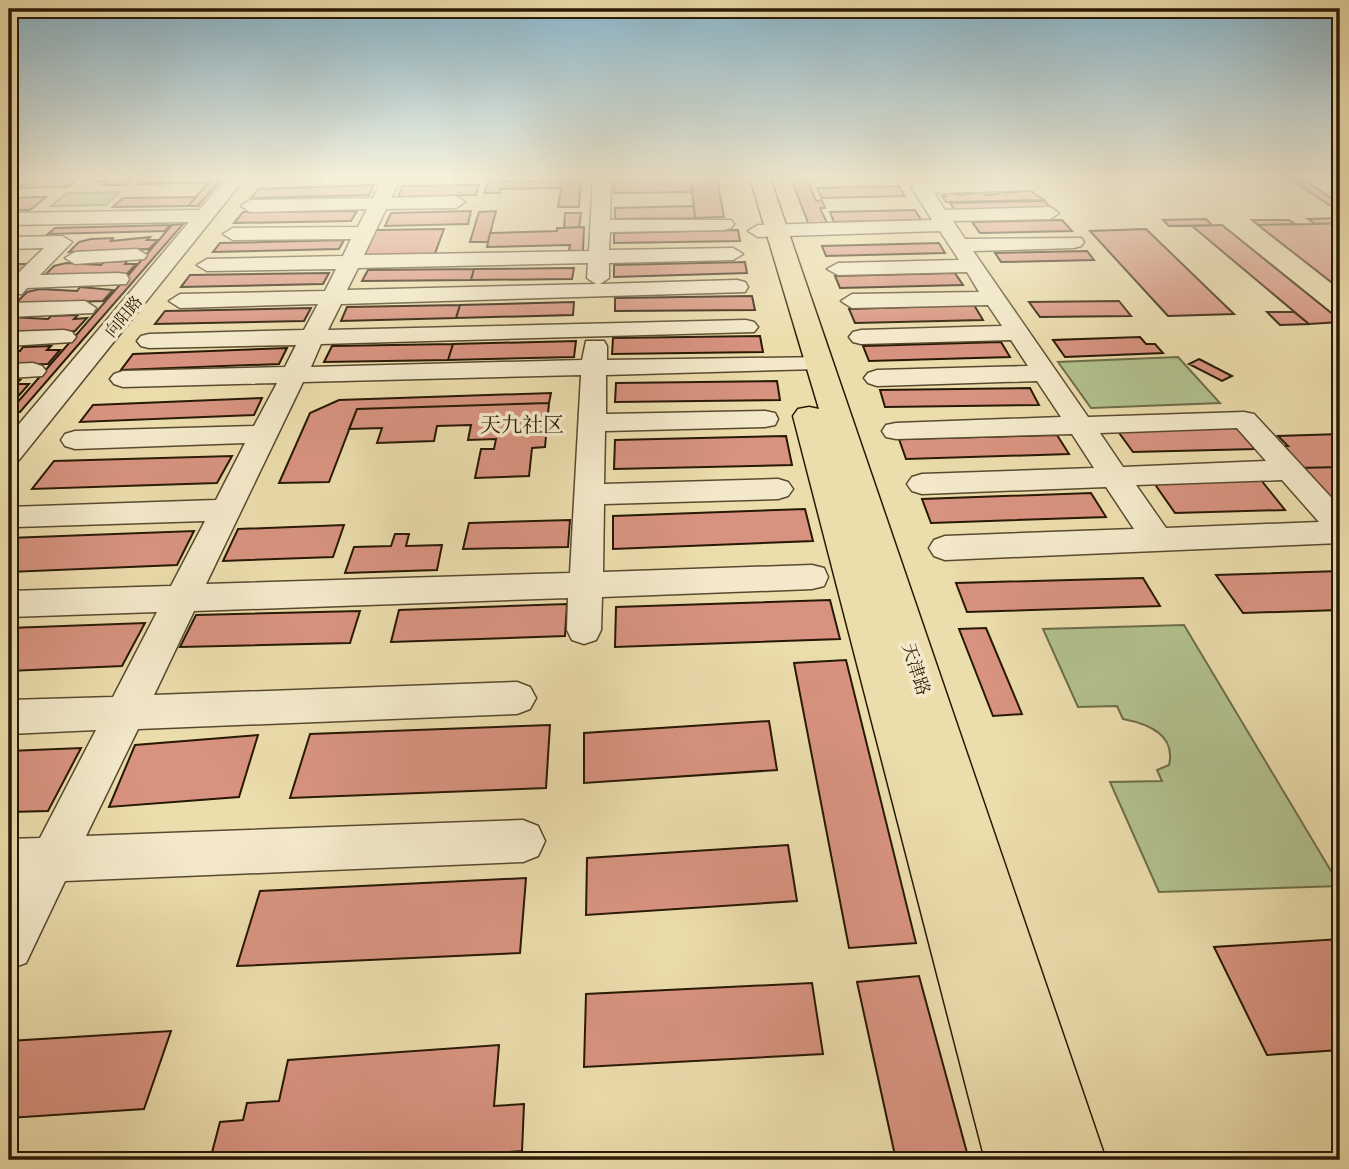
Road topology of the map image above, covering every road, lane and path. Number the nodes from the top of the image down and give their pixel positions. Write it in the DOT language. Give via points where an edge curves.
graph roads {
  1 [pos="31,233"];
  2 [pos="190,233"];
  3 [pos="365,233"];
  4 [pos="600,233"];
  5 [pos="708,233"];
  6 [pos="780,233"];
  7 [pos="951,233"];
  8 [pos="233,234"];
  9 [pos="748,235"];
  10 [pos="1074,242"];
  11 [pos="16,243"];
  12 [pos="959,245"];
  13 [pos="137,255"];
  14 [pos="599,257"];
  15 [pos="45,259"];
  16 [pos="350,262"];
  17 [pos="207,265"];
  18 [pos="973,266"];
  19 [pos="838,269"];
  20 [pos="117,279"];
  21 [pos="737,287"];
  22 [pos="15,288"];
  23 [pos="597,290"];
  24 [pos="332,297"];
  25 [pos="994,298"];
  26 [pos="180,301"];
  27 [pos="852,301"];
  28 [pos="85,308"];
  29 [pos="9,310"];
  30 [pos="746,327"];
  31 [pos="596,331"];
  32 [pos="1018,333"];
  33 [pos="64,337"];
  34 [pos="312,337"];
  35 [pos="861,337"];
  36 [pos="9,339"];
  37 [pos="149,341"];
  38 [pos="806,362"];
  39 [pos="595,367"];
  40 [pos="1045,373"];
  41 [pos="294,374"];
  42 [pos="877,378"];
  43 [pos="123,379"];
  44 [pos="765,419"];
  45 [pos="592,423"];
  46 [pos="21,424"];
  47 [pos="1080,425"];
  48 [pos="896,431"];
  49 [pos="264,434"];
  50 [pos="75,440"];
  51 [pos="9,454"];
  52 [pos="1290,470"];
  53 [pos="1114,476"];
  54 [pos="922,484"];
  55 [pos="778,489"];
  56 [pos="589,494"];
  57 [pos="226,510"];
  58 [pos="16,516"];
  59 [pos="1340,526"];
  60 [pos="1340,532"];
  61 [pos="1156,538"];
  62 [pos="945,548"];
  63 [pos="812,577"];
  64 [pos="586,585"];
  65 [pos="182,598"];
  66 [pos="9,604"];
  67 [pos="584,630"];
  68 [pos="517,698"];
  69 [pos="125,712"];
  70 [pos="9,717"];
  71 [pos="523,841"];
  72 [pos="52,859"];
  73 [pos="9,861"];
  74 [pos="9,946"];
  75 [pos="1017,1160"];
  76 [pos="1074,1160"];
  1 -- 11 [label="street"];
  2 -- 46 [label="street, 向阳路"];
  3 -- 8 [label="street"];
  3 -- 16 [label="street"];
  4 -- 14 [label="street"];
  5 -- 9 [label="street"];
  6 -- 9 [label="street"];
  7 -- 12 [label="street"];
  9 -- 14 [label="street"];
  9 -- 38 [label="main road, 天津路"];
  10 -- 12 [label="street"];
  11 -- 15 [label="street" via="62,242"];
  12 -- 18 [label="street"];
  13 -- 15 [label="street"];
  14 -- 16 [label="street"];
  14 -- 23 [label="street"];
  15 -- 22 [label="street"];
  16 -- 17 [label="street"];
  16 -- 24 [label="street"];
  18 -- 19 [label="street"];
  18 -- 25 [label="street"];
  20 -- 22 [label="street"];
  21 -- 23 [label="street"];
  23 -- 24 [label="street"];
  23 -- 31 [label="street"];
  24 -- 26 [label="street"];
  24 -- 34 [label="street"];
  25 -- 27 [label="street"];
  25 -- 32 [label="street"];
  28 -- 29 [label="street"];
  30 -- 31 [label="street"];
  31 -- 34 [label="street"];
  31 -- 39 [label="street"];
  32 -- 35 [label="street"];
  32 -- 40 [label="street"];
  33 -- 36 [label="street"];
  34 -- 37 [label="street"];
  34 -- 41 [label="street"];
  38 -- 39 [label="street"];
  38 -- 75 [label="main road, 天津路"];
  38 -- 76 [label="main road, 天津路"];
  39 -- 41 [label="street"];
  39 -- 45 [label="street"];
  40 -- 42 [label="street"];
  40 -- 47 [label="street"];
  41 -- 43 [label="street"];
  41 -- 49 [label="street"];
  44 -- 45 [label="street"];
  45 -- 56 [label="street"];
  46 -- 51 [label="street, 向阳路"];
  47 -- 48 [label="street"];
  47 -- 52 [label="street" via="1244,420"];
  47 -- 53 [label="street"];
  49 -- 50 [label="street"];
  49 -- 57 [label="street"];
  52 -- 53 [label="street"];
  52 -- 59 [label="street"];
  53 -- 54 [label="street"];
  53 -- 61 [label="street"];
  55 -- 56 [label="street"];
  56 -- 64 [label="street"];
  57 -- 58 [label="street"];
  57 -- 65 [label="street"];
  60 -- 61 [label="street"];
  61 -- 62 [label="street"];
  63 -- 64 [label="street"];
  64 -- 65 [label="street"];
  64 -- 67 [label="street"];
  65 -- 66 [label="street"];
  65 -- 69 [label="street"];
  68 -- 69 [label="street"];
  69 -- 70 [label="street"];
  69 -- 72 [label="street"];
  71 -- 72 [label="street"];
  72 -- 73 [label="street"];
  72 -- 74 [label="street"];
}
